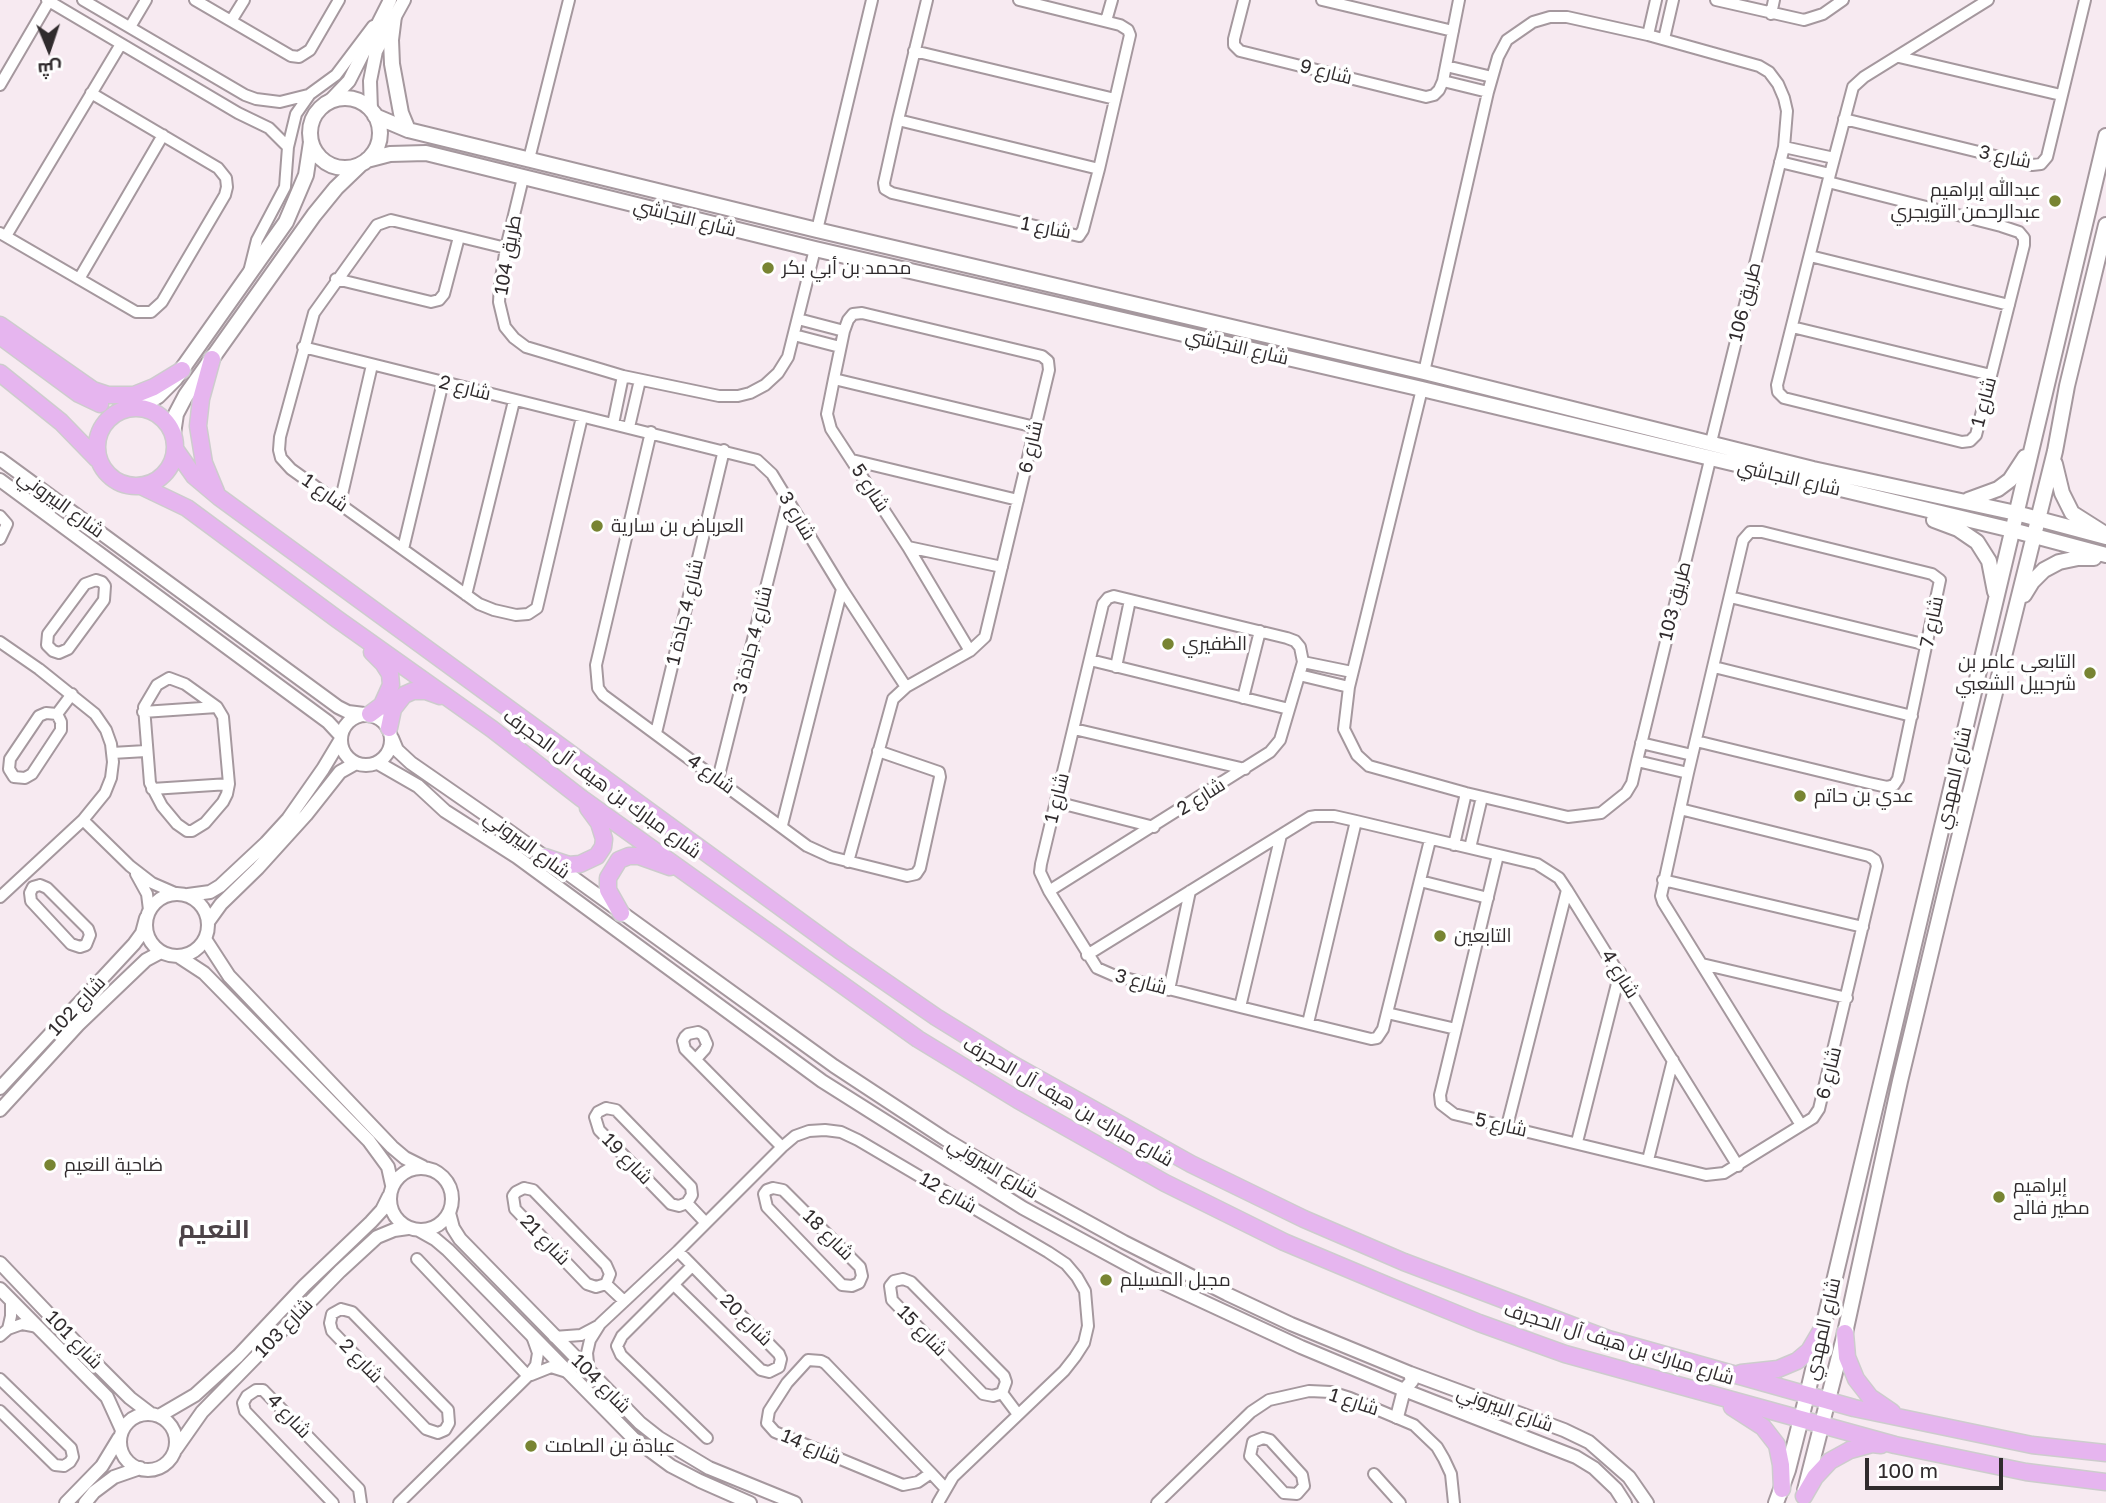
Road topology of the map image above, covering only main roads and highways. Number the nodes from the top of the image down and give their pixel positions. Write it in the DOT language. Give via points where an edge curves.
graph roads {
  1 [pos="388,14"];
  2 [pos="373,113"];
  3 [pos="408,130"];
  4 [pos="2106,136"];
  5 [pos="311,142"];
  6 [pos="364,162"];
  7 [pos="2097,176"];
  8 [pos="628,183"];
  9 [pos="656,190"];
  10 [pos="2106,200"];
  11 [pos="624,203"];
  12 [pos="650,209"];
  13 [pos="2086,217"];
  14 [pos="2105,228"];
  15 [pos="0,325"];
  16 [pos="0,336"];
  17 [pos="1274,336"];
  18 [pos="1302,343"];
  19 [pos="1267,355"];
  20 [pos="212,359"];
  21 [pos="1296,361"];
  22 [pos="181,370"];
  23 [pos="0,373"];
  24 [pos="1528,398"];
  25 [pos="1557,405"];
  26 [pos="130,409"];
  27 [pos="1522,414"];
  28 [pos="1555,422"];
  29 [pos="174,442"];
  30 [pos="2031,447"];
  31 [pos="2055,451"];
  32 [pos="98,460"];
  33 [pos="141,486"];
  34 [pos="219,497"];
  35 [pos="1967,501"];
  36 [pos="1891,502"];
  37 [pos="2016,513"];
  38 [pos="2038,519"];
  39 [pos="2012,530"];
  40 [pos="2106,536"];
  41 [pos="2034,537"];
  42 [pos="2106,557"];
  43 [pos="1996,598"];
  44 [pos="2018,606"];
  45 [pos="337,620"];
  46 [pos="367,714"];
  47 [pos="492,729"];
  48 [pos="391,733"];
  49 [pos="581,797"];
  50 [pos="1944,822"];
  51 [pos="1958,845"];
  52 [pos="545,857"];
  53 [pos="690,875"];
  54 [pos="1930,881"];
  55 [pos="1943,905"];
  56 [pos="621,913"];
  57 [pos="892,987"];
  58 [pos="869,1002"];
  59 [pos="1018,1100"];
  60 [pos="1100,1115"];
  61 [pos="1822,1329"];
  62 [pos="1844,1333"];
  63 [pos="1735,1374"];
  64 [pos="1684,1387"];
  65 [pos="1807,1395"];
  66 [pos="1827,1401"];
  67 [pos="1801,1420"];
  68 [pos="1914,1421"];
  69 [pos="1821,1426"];
  70 [pos="1895,1445"];
  71 [pos="2041,1446"];
  72 [pos="2106,1453"];
  73 [pos="2033,1473"];
  74 [pos="2106,1482"];
  75 [pos="1779,1496"];
  76 [pos="1802,1500"];
  1 -- 3 [label="main road" via="401,113"];
  2 -- 3 [label="main road, شارع النجاشي"];
  2 -- 5 [label="main road" via="351,99 328,103 313,120"];
  2 -- 6 [label="main road" via="379,140"];
  3 -- 8 [label="main road, شارع النجاشي"];
  4 -- 7 [label="main road, شارع المهدي"];
  5 -- 6 [label="main road" via="318,156 331,165 346,168"];
  5 -- 22 [label="main road" via="306,176 294,207"];
  6 -- 11 [label="main road, شارع النجاشي" via="402,152 426,153"];
  6 -- 20 [label="main road" via="324,201"];
  7 -- 10 [label="main road" via="2096,195"];
  7 -- 13 [label="main road, شارع المهدي"];
  8 -- 9 [label="main road, شارع النجاشي"];
  8 -- 11 [label="main road" via="630,194"];
  9 -- 12 [label="main road" via="649,197"];
  9 -- 17 [label="main road, شارع النجاشي"];
  11 -- 12 [label="main road, شارع النجاشي"];
  12 -- 19 [label="main road, شارع النجاشي"];
  13 -- 14 [label="main road" via="2100,212"];
  13 -- 30 [label="main road, شارع المهدي"];
  14 -- 31 [label="main road, شارع المهدي"];
  15 -- 22 [label="main road" via="108,396 134,395"];
  16 -- 26 [label="main road" via="79,394"];
  17 -- 18 [label="main road, شارع النجاشي"];
  17 -- 19 [label="main road" via="1276,344"];
  18 -- 21 [label="main road" via="1293,350"];
  18 -- 24 [label="main road, شارع النجاشي"];
  19 -- 21 [label="main road, شارع النجاشي"];
  20 -- 29 [label="main road" via="180,404"];
  20 -- 34 [label="main road" via="201,399 199,438"];
  21 -- 27 [label="main road, شارع النجاشي"];
  22 -- 26 [label="main road" via="158,396"];
  23 -- 32 [label="main road" via="61,422"];
  24 -- 25 [label="main road, شارع النجاشي"];
  24 -- 27 [label="main road" via="1530,405"];
  25 -- 28 [label="main road"];
  25 -- 35 [label="main road, شارع النجاشي"];
  26 -- 29 [label="main road" via="160,416"];
  26 -- 32 [label="main road" via="109,418 100,430"];
  27 -- 28 [label="main road, شارع النجاشي"];
  28 -- 36 [label="main road, شارع النجاشي"];
  29 -- 33 [label="main road" via="171,464 162,477"];
  29 -- 34 [label="main road, شارع مبارك بن هيف آل الحجرف" via="194,476"];
  30 -- 35 [label="main road" via="2010,480"];
  30 -- 37 [label="main road, شارع المهدي"];
  31 -- 38 [label="main road, شارع المهدي"];
  31 -- 40 [label="main road" via="2055,471 2072,513"];
  32 -- 33 [label="main road" via="112,478"];
  33 -- 45 [label="main road, شارع مبارك بن هيف آل الحجرف" via="187,508"];
  34 -- 57 [label="main road, شارع مبارك بن هيف آل الحجرف"];
  35 -- 37 [label="main road, شارع النجاشي"];
  36 -- 39 [label="main road, شارع النجاشي"];
  36 -- 43 [label="main road" via="1978,542 1989,561"];
  37 -- 38 [label="main road, شارع النجاشي"];
  37 -- 39 [label="main road, شارع المهدي"];
  38 -- 40 [label="main road, شارع النجاشي"];
  38 -- 41 [label="main road, شارع المهدي"];
  39 -- 41 [label="main road, شارع النجاشي"];
  39 -- 43 [label="main road, شارع المهدي"];
  41 -- 42 [label="main road, شارع النجاشي"];
  41 -- 44 [label="main road, شارع المهدي"];
  42 -- 44 [label="main road" via="2078,558 2044,570"];
  43 -- 50 [label="main road, شارع المهدي"];
  44 -- 51 [label="main road, شارع المهدي"];
  45 -- 46 [label="main road" via="390,674 391,685 382,705"];
  45 -- 47 [label="main road, شارع مبارك بن هيف آل الحجرف"];
  47 -- 48 [label="main road" via="438,695 413,691 393,709"];
  47 -- 49 [label="main road, شارع مبارك بن هيف آل الحجرف"];
  49 -- 52 [label="main road" via="599,823 603,847 597,856 580,864"];
  49 -- 53 [label="main road, شارع مبارك بن هيف آل الحجرف"];
  50 -- 51 [label="main road" via="1948,841"];
  50 -- 54 [label="main road, شارع المهدي"];
  51 -- 55 [label="main road, شارع المهدي"];
  53 -- 56 [label="main road" via="639,856 620,860 608,878 608,890"];
  53 -- 58 [label="main road, شارع مبارك بن هيف آل الحجرف"];
  54 -- 55 [label="main road" via="1938,886"];
  54 -- 61 [label="main road, شارع المهدي"];
  55 -- 62 [label="main road, شارع المهدي"];
  57 -- 58 [label="main road" via="892,1004 882,1007"];
  57 -- 60 [label="main road, شارع مبارك بن هيف آل الحجرف"];
  58 -- 59 [label="main road, شارع مبارك بن هيف آل الحجرف" via="918,1039"];
  59 -- 60 [label="main road" via="1017,1088 1026,1083"];
  59 -- 64 [label="main road, شارع مبارك بن هيف آل الحجرف" via="1165,1183 1296,1247 1479,1323 1565,1354"];
  60 -- 63 [label="main road, شارع مبارك بن هيف آل الحجرف" via="1293,1214 1404,1262 1608,1339"];
  61 -- 63 [label="main road" via="1797,1362"];
  61 -- 65 [label="main road, شارع المهدي"];
  62 -- 66 [label="main road, شارع المهدي"];
  62 -- 68 [label="main road" via="1847,1357 1870,1397"];
  63 -- 65 [label="main road, شارع مبارك بن هيف آل الحجرف"];
  64 -- 67 [label="main road, شارع مبارك بن هيف آل الحجرف"];
  64 -- 75 [label="main road" via="1740,1410 1763,1427 1777,1445 1782,1465"];
  65 -- 66 [label="main road, شارع مبارك بن هيف آل الحجرف"];
  65 -- 67 [label="main road, شارع المهدي"];
  66 -- 68 [label="main road, شارع مبارك بن هيف آل الحجرف"];
  66 -- 69 [label="main road, شارع المهدي"];
  67 -- 69 [label="main road, شارع مبارك بن هيف آل الحجرف"];
  67 -- 75 [label="main road, شارع المهدي"];
  68 -- 71 [label="main road, شارع مبارك بن هيف آل الحجرف"];
  69 -- 70 [label="main road, شارع مبارك بن هيف آل الحجرف"];
  69 -- 76 [label="main road, شارع المهدي"];
  70 -- 73 [label="main road, شارع مبارك بن هيف آل الحجرف"];
  70 -- 76 [label="main road" via="1872,1444 1830,1461"];
  71 -- 72 [label="main road, شارع مبارك بن هيف آل الحجرف"];
  71 -- 73 [label="main road" via="2028,1453 2026,1460"];
  73 -- 74 [label="main road, شارع مبارك بن هيف آل الحجرف"];
}
